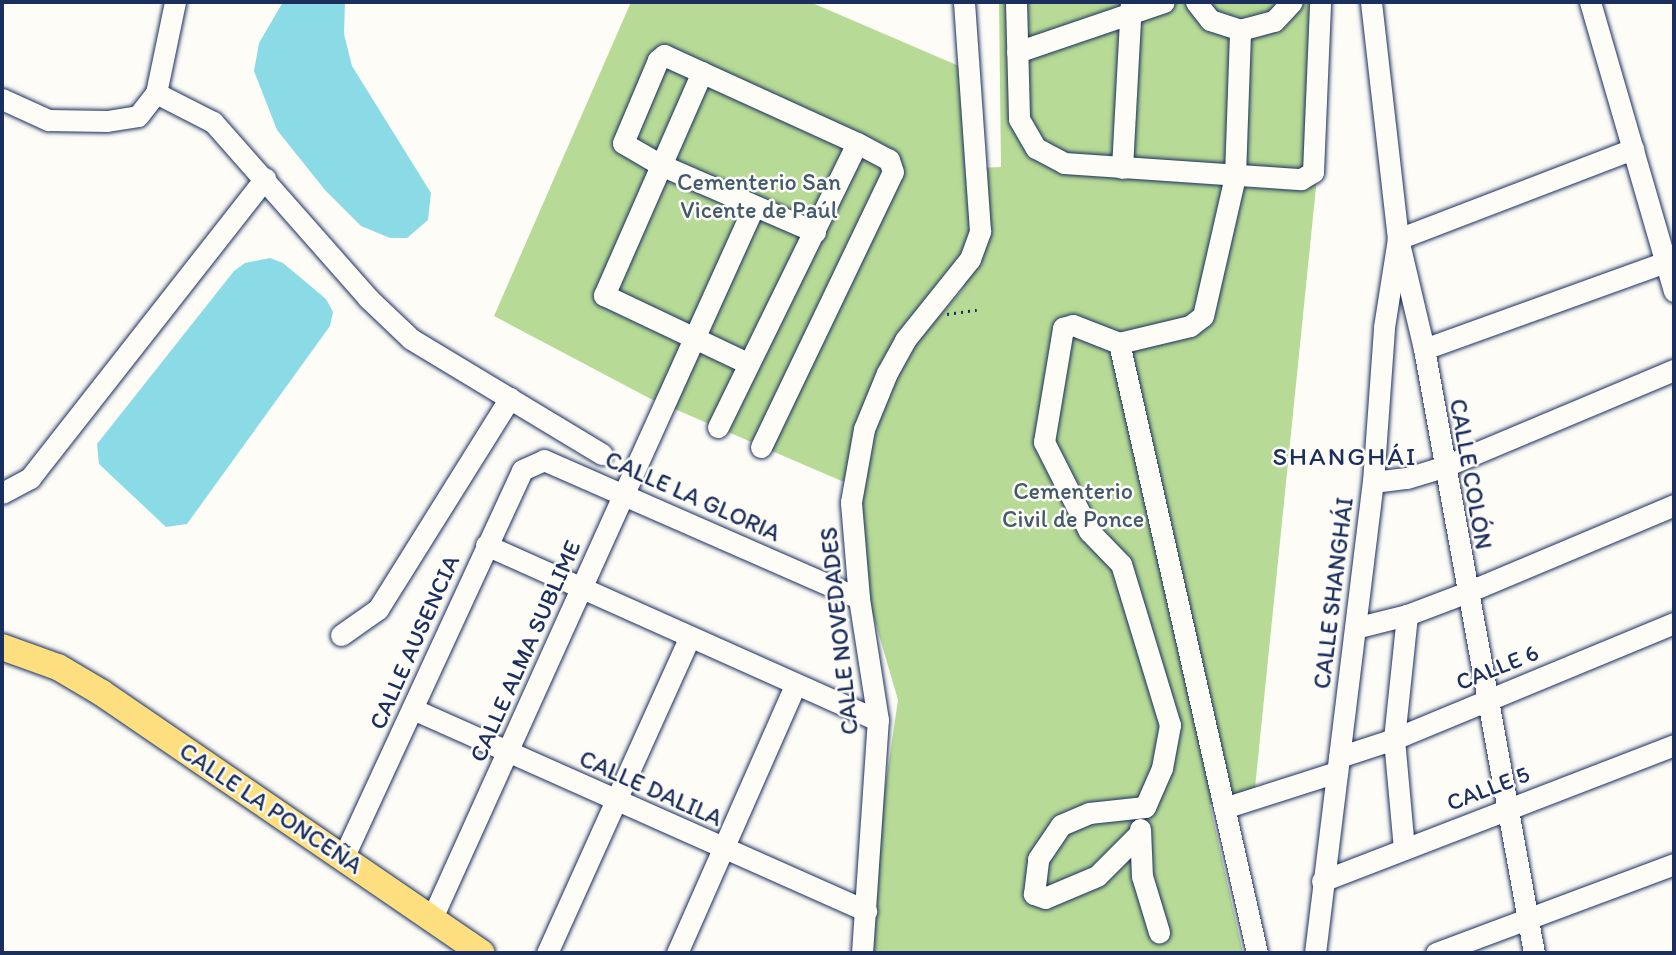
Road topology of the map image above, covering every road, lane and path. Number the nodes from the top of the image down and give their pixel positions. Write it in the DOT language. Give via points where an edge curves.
graph roads {
  1 [pos="175,2"];
  2 [pos="964,2"];
  3 [pos="1016,2"];
  4 [pos="1164,2"];
  5 [pos="1196,2"];
  6 [pos="1292,2"];
  7 [pos="1320,2"];
  8 [pos="1371,2"];
  9 [pos="1590,2"];
  10 [pos="1131,7"];
  11 [pos="1240,30"];
  12 [pos="1017,52"];
  13 [pos="702,72"];
  14 [pos="156,93"];
  15 [pos="2,99"];
  16 [pos="857,143"];
  17 [pos="1633,149"];
  18 [pos="661,164"];
  19 [pos="1122,168"];
  20 [pos="1235,176"];
  21 [pos="264,178"];
  22 [pos="754,206"];
  23 [pos="815,232"];
  24 [pos="1398,239"];
  25 [pos="1665,262"];
  26 [pos="1674,290"];
  27 [pos="976,310"];
  28 [pos="929,314"];
  29 [pos="691,338"];
  30 [pos="1119,343"];
  31 [pos="1424,349"];
  32 [pos="747,363"];
  33 [pos="1674,370"];
  34 [pos="510,398"];
  35 [pos="718,427"];
  36 [pos="761,447"];
  37 [pos="602,454"];
  38 [pos="544,460"];
  39 [pos="1443,467"];
  40 [pos="1373,482"];
  41 [pos="2,493"];
  42 [pos="622,494"];
  43 [pos="1674,505"];
  44 [pos="486,545"];
  45 [pos="581,589"];
  46 [pos="1465,593"];
  47 [pos="859,598"];
  48 [pos="1407,615"];
  49 [pos="1674,623"];
  50 [pos="1355,628"];
  51 [pos="341,635"];
  52 [pos="689,639"];
  53 [pos="2,646"];
  54 [pos="795,686"];
  55 [pos="1485,699"];
  56 [pos="415,710"];
  57 [pos="878,720"];
  58 [pos="1170,724"];
  59 [pos="1207,739"];
  60 [pos="1394,740"];
  61 [pos="1674,745"];
  62 [pos="509,753"];
  63 [pos="1338,764"];
  64 [pos="615,800"];
  65 [pos="1145,807"];
  66 [pos="1224,808"];
  67 [pos="1508,808"];
  68 [pos="1139,834"];
  69 [pos="722,849"];
  70 [pos="1404,849"];
  71 [pos="343,858"];
  72 [pos="1674,864"];
  73 [pos="1322,881"];
  74 [pos="866,911"];
  75 [pos="432,918"];
  76 [pos="1527,921"];
  77 [pos="1159,933"];
  78 [pos="681,952"];
  79 [pos="482,953"];
  80 [pos="547,953"];
  81 [pos="862,953"];
  82 [pos="1257,953"];
  83 [pos="1315,953"];
  84 [pos="1436,953"];
  85 [pos="1534,953"];
  1 -- 14 [label="street"];
  2 -- 28 [label="street, CALLE NOVEDADES" via="979,231 970,259"];
  3 -- 12 [label="street"];
  4 -- 10 [label="street"];
  5 -- 11 [label="street" via="1210,20"];
  6 -- 11 [label="street" via="1275,22"];
  7 -- 20 [label="street" via="1313,172 1301,179"];
  8 -- 24 [label="street, CALLE COLÓN"];
  9 -- 17 [label="street"];
  10 -- 12 [label="street"];
  10 -- 19 [label="street"];
  11 -- 20 [label="street"];
  12 -- 19 [label="street" via="1020,119 1036,148 1064,163"];
  13 -- 16 [label="street"];
  13 -- 18 [label="street"];
  13 -- 18 [label="street" via="664,55 658,60 623,143"];
  14 -- 15 [label="street" via="138,117 107,121 48,120"];
  14 -- 21 [label="street" via="213,122"];
  16 -- 23 [label="street"];
  16 -- 36 [label="street" via="889,160 893,172"];
  17 -- 24 [label="street"];
  17 -- 25 [label="street"];
  18 -- 22 [label="street"];
  18 -- 29 [label="street" via="604,295"];
  19 -- 20 [label="street"];
  20 -- 30 [label="street" via="1203,316 1190,326"];
  21 -- 34 [label="street" via="368,299 411,339"];
  21 -- 41 [label="street" via="30,478"];
  22 -- 23 [label="street"];
  22 -- 29 [label="street, CALLE ALMA SUBLIME"];
  23 -- 32 [label="street"];
  24 -- 31 [label="street, CALLE COLÓN"];
  24 -- 40 [label="street, CALLE SHANGHÁI" via="1384,327"];
  25 -- 26 [label="street"];
  25 -- 31 [label="street"];
  27 -- 28 [label="path"];
  28 -- 47 [label="street, CALLE NOVEDADES" via="905,340 864,429 851,502"];
  29 -- 32 [label="street"];
  29 -- 42 [label="street, CALLE ALMA SUBLIME"];
  30 -- 58 [label="street" via="1073,325 1063,328 1044,442 1089,531 1121,564"];
  30 -- 59 [label="street"];
  31 -- 39 [label="street, CALLE COLÓN"];
  32 -- 35 [label="street"];
  33 -- 39 [label="street"];
  34 -- 37 [label="street"];
  34 -- 51 [label="street" via="379,609"];
  38 -- 42 [label="street, CALLE LA GLORIA"];
  38 -- 44 [label="street, CALLE AUSENCIA" via="522,470"];
  39 -- 40 [label="street"];
  39 -- 46 [label="street, CALLE COLÓN"];
  40 -- 50 [label="street, CALLE SHANGHÁI"];
  42 -- 45 [label="street, CALLE ALMA SUBLIME"];
  42 -- 47 [label="street, CALLE LA GLORIA"];
  43 -- 46 [label="street"];
  44 -- 45 [label="street"];
  44 -- 56 [label="street, CALLE AUSENCIA"];
  45 -- 52 [label="street"];
  45 -- 62 [label="street, CALLE ALMA SUBLIME"];
  46 -- 48 [label="street"];
  46 -- 55 [label="street, CALLE COLÓN"];
  47 -- 57 [label="street, CALLE NOVEDADES"];
  48 -- 50 [label="street"];
  48 -- 60 [label="street"];
  49 -- 55 [label="street, CALLE 6"];
  50 -- 63 [label="street, CALLE SHANGHÁI"];
  52 -- 54 [label="street"];
  52 -- 64 [label="street"];
  53 -- 71 [label="main road, CALLE LA PONCEÑA" via="58,667"];
  54 -- 57 [label="street"];
  54 -- 69 [label="street"];
  55 -- 60 [label="street, CALLE 6"];
  55 -- 67 [label="street, CALLE COLÓN"];
  56 -- 62 [label="street, CALLE DALILA"];
  56 -- 71 [label="street, CALLE AUSENCIA"];
  57 -- 74 [label="street, CALLE NOVEDADES"];
  58 -- 59 [label="street"];
  58 -- 65 [label="street" via="1162,768"];
  59 -- 66 [label="street"];
  60 -- 63 [label="street, CALLE 6"];
  60 -- 70 [label="street"];
  61 -- 67 [label="street, CALLE 5"];
  62 -- 64 [label="street, CALLE DALILA"];
  62 -- 75 [label="street, CALLE ALMA SUBLIME"];
  63 -- 66 [label="street, CALLE 6"];
  63 -- 73 [label="street, CALLE SHANGHÁI"];
  64 -- 69 [label="street, CALLE DALILA"];
  64 -- 80 [label="street"];
  65 -- 68 [label="street"];
  65 -- 68 [label="street" via="1089,813 1061,825 1038,859 1034,894 1040,898 1056,895 1097,876"];
  66 -- 82 [label="street"];
  67 -- 70 [label="street, CALLE 5"];
  67 -- 76 [label="street, CALLE COLÓN"];
  68 -- 77 [label="street" via="1142,876"];
  69 -- 74 [label="street, CALLE DALILA"];
  69 -- 78 [label="street"];
  70 -- 73 [label="street, CALLE 5"];
  71 -- 75 [label="main road, CALLE LA PONCEÑA"];
  72 -- 76 [label="street"];
  73 -- 83 [label="street, CALLE SHANGHÁI"];
  74 -- 81 [label="street, CALLE NOVEDADES"];
  75 -- 79 [label="main road, CALLE LA PONCEÑA"];
  76 -- 84 [label="street"];
  76 -- 85 [label="street, CALLE COLÓN"];
}
